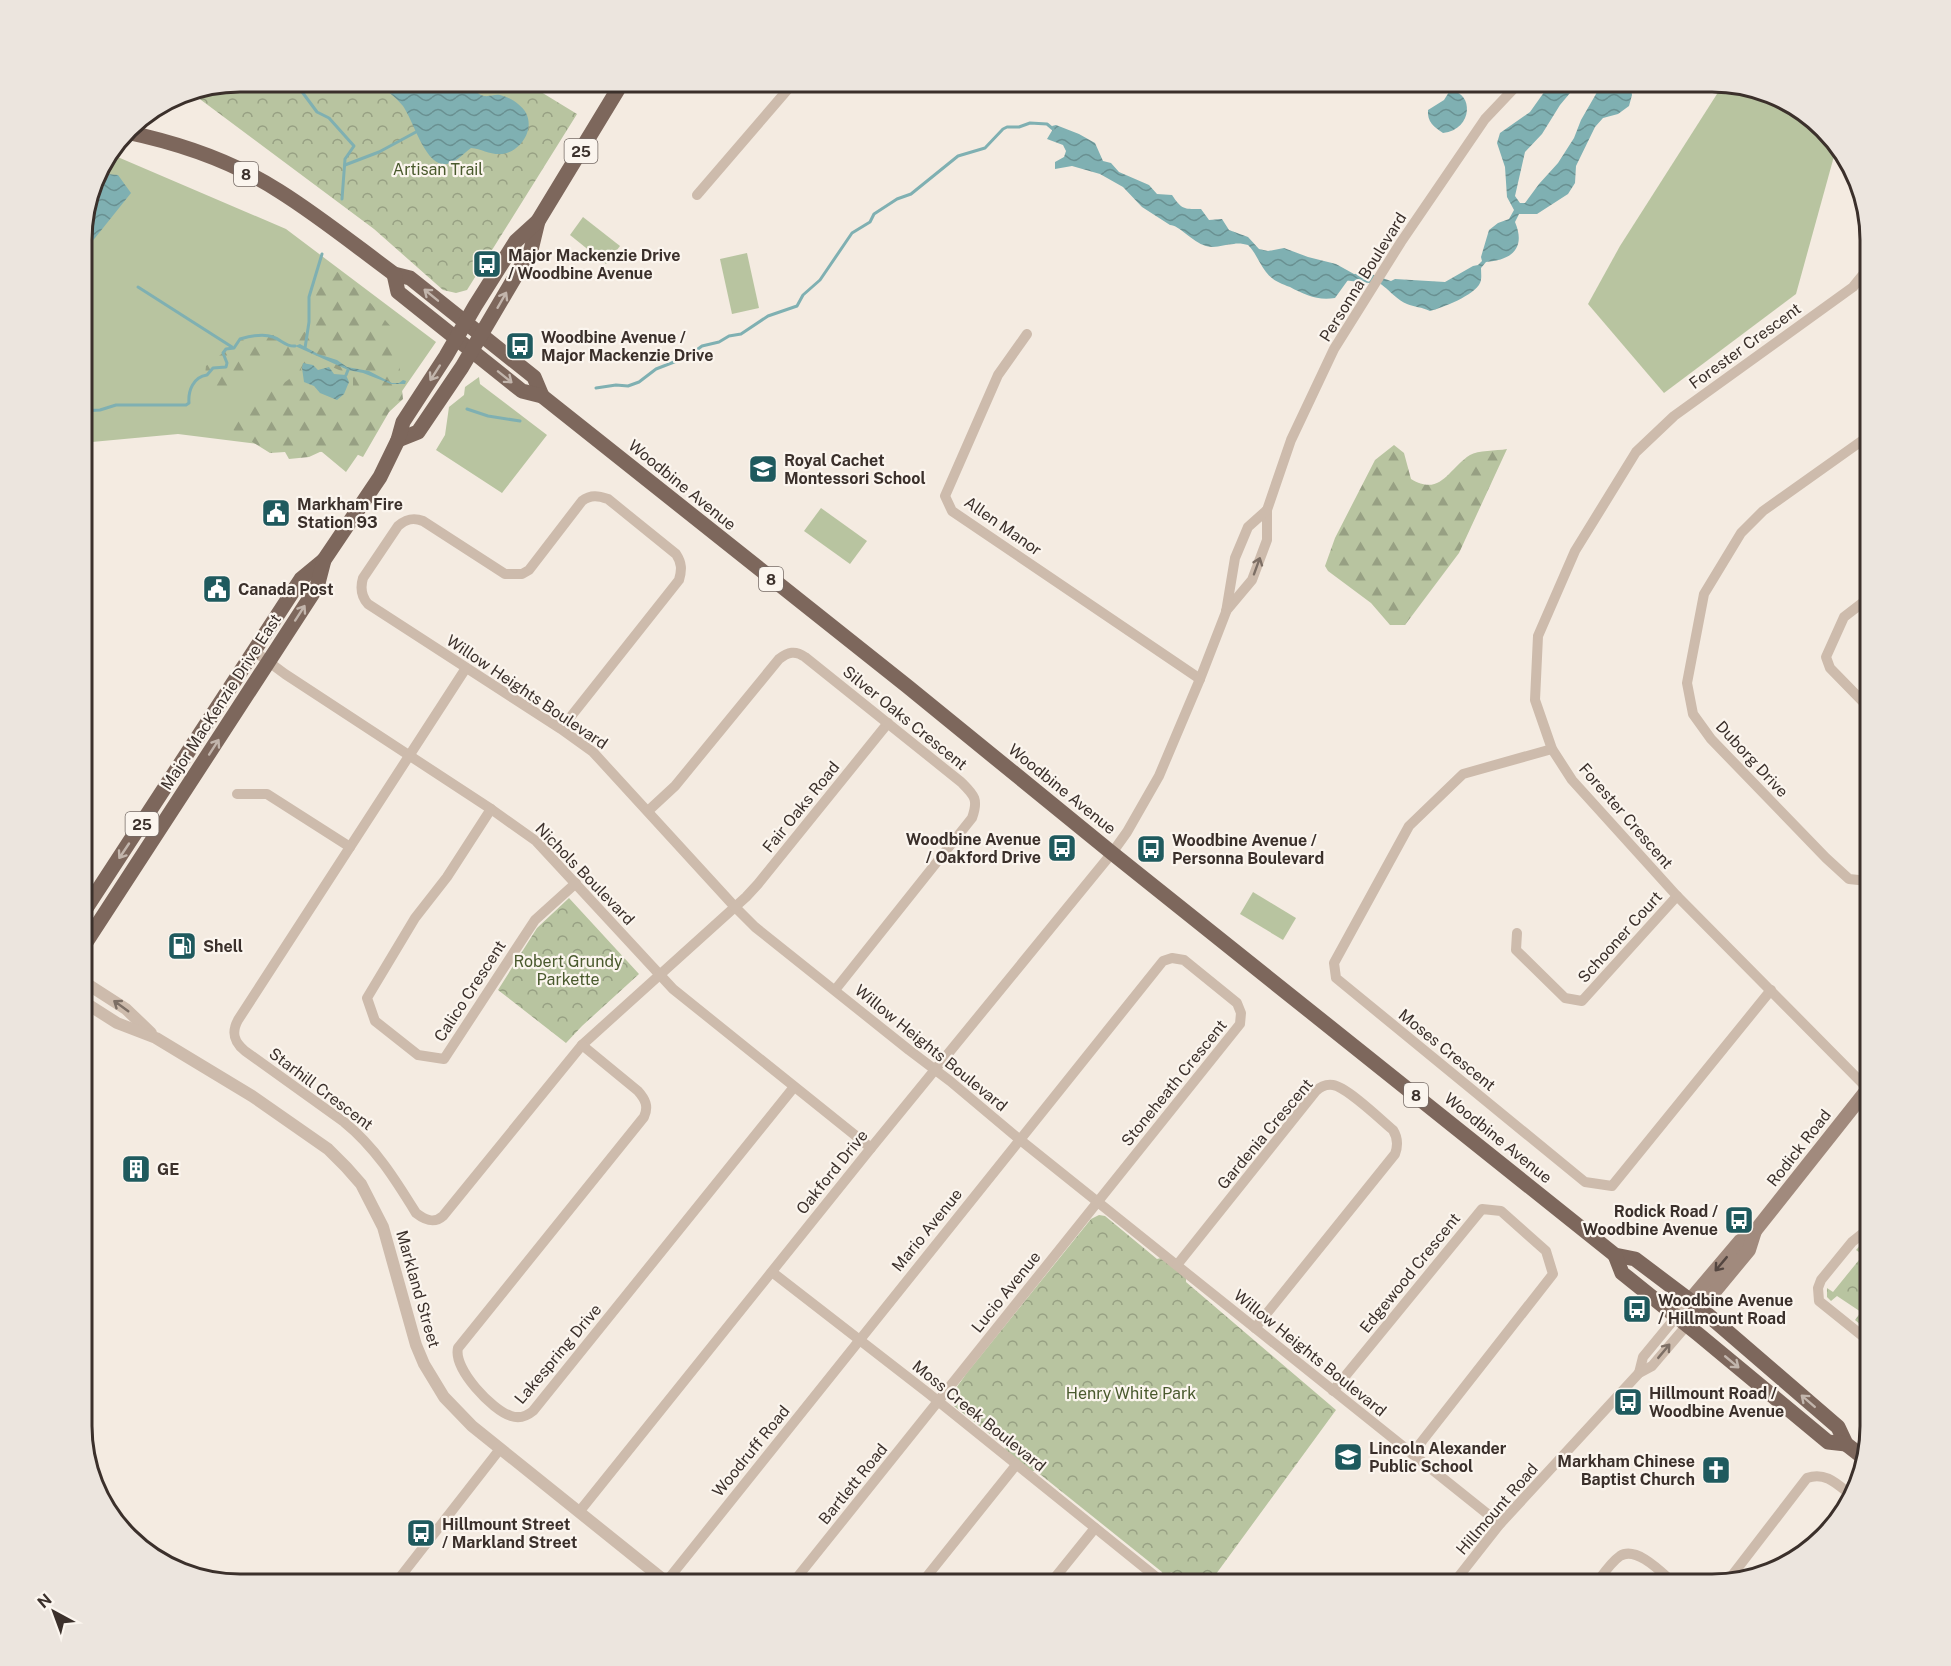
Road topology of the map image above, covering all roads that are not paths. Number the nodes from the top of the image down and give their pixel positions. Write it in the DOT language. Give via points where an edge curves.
graph roads {
  1 [pos="617,91"];
  2 [pos="786,91"];
  3 [pos="1512,91"];
  4 [pos="135,135"];
  5 [pos="697,195"];
  6 [pos="538,221"];
  7 [pos="394,274"];
  8 [pos="1860,278"];
  9 [pos="465,322"];
  10 [pos="1027,334"];
  11 [pos="481,335"];
  12 [pos="456,338"];
  13 [pos="472,351"];
  14 [pos="542,396"];
  15 [pos="398,440"];
  16 [pos="1860,442"];
  17 [pos="1267,510"];
  18 [pos="324,560"];
  19 [pos="1860,605"];
  20 [pos="1226,612"];
  21 [pos="254,651"];
  22 [pos="269,662"];
  23 [pos="465,668"];
  24 [pos="1200,679"];
  25 [pos="1860,699"];
  26 [pos="888,723"];
  27 [pos="561,729"];
  28 [pos="1552,749"];
  29 [pos="409,756"];
  30 [pos="237,794"];
  31 [pos="491,809"];
  32 [pos="648,811"];
  33 [pos="350,847"];
  34 [pos="1112,853"];
  35 [pos="1860,880"];
  36 [pos="576,883"];
  37 [pos="1677,896"];
  38 [pos="92,899"];
  39 [pos="735,907"];
  40 [pos="92,933"];
  41 [pos="1517,933"];
  42 [pos="659,975"];
  43 [pos="92,987"];
  44 [pos="834,990"];
  45 [pos="1771,990"];
  46 [pos="92,1007"];
  47 [pos="156,1038"];
  48 [pos="582,1045"];
  49 [pos="935,1069"];
  50 [pos="1860,1079"];
  51 [pos="794,1087"];
  52 [pos="1860,1099"];
  53 [pos="1019,1139"];
  54 [pos="871,1148"];
  55 [pos="1098,1202"];
  56 [pos="1860,1236"];
  57 [pos="1615,1255"];
  58 [pos="1177,1265"];
  59 [pos="772,1272"];
  60 [pos="1695,1304"];
  61 [pos="1682,1321"];
  62 [pos="1255,1328"];
  63 [pos="1860,1334"];
  64 [pos="860,1339"];
  65 [pos="1333,1391"];
  66 [pos="938,1401"];
  67 [pos="1846,1444"];
  68 [pos="500,1449"];
  69 [pos="1857,1453"];
  70 [pos="1412,1454"];
  71 [pos="1016,1466"];
  72 [pos="1844,1491"];
  73 [pos="579,1512"];
  74 [pos="1500,1524"];
  75 [pos="1095,1528"];
  76 [pos="1734,1572"];
  77 [pos="403,1574"];
  78 [pos="657,1574"];
  79 [pos="675,1574"];
  80 [pos="800,1574"];
  81 [pos="930,1574"];
  82 [pos="1058,1574"];
  83 [pos="1152,1574"];
  84 [pos="1461,1574"];
  85 [pos="1604,1574"];
  86 [pos="1662,1574"];
  1 -- 6 [label="main road, Major MacKenzie Drive East / 25"];
  2 -- 5 [label="street"];
  3 -- 17 [label="street, Personna Boulevard" via="1485,119 1334,349 1292,440"];
  4 -- 7 [label="main road, Woodbine Avenue / 8" via="185,148 278,189"];
  6 -- 9 [label="main road, Major MacKenzie Drive East / 25" via="516,241"];
  11 -- 6 [label="main road, Major MacKenzie Drive East / 25, one-way" via="531,250"];
  9 -- 7 [label="main road, Woodbine Avenue / 8, one-way" via="410,278"];
  7 -- 12 [label="main road, Woodbine Avenue / 8" via="398,292"];
  8 -- 28 [label="street, Forester Crescent" via="1674,416 1636,452 1575,551 1538,636 1535,699"];
  9 -- 11 [label="main road, Woodbine Avenue / 8"];
  9 -- 12 [label="main road, Major MacKenzie Drive East / 25"];
  10 -- 24 [label="street, Allen Manor" via="998,375 945,496 952,511"];
  11 -- 13 [label="main road, Major MacKenzie Drive East / 25"];
  11 -- 14 [label="main road, Woodbine Avenue / 8" via="534,377"];
  12 -- 13 [label="main road, Woodbine Avenue / 8"];
  12 -- 15 [label="main road, Major MacKenzie Drive East / 25, one-way" via="404,422"];
  13 -- 14 [label="main road, Woodbine Avenue / 8, one-way" via="522,391"];
  13 -- 15 [label="main road, Major MacKenzie Drive East / 25" via="418,432"];
  14 -- 34 [label="main road, Woodbine Avenue / 8"];
  15 -- 18 [label="main road, Major MacKenzie Drive East / 25" via="380,477"];
  16 -- 35 [label="street, Duborg Drive" via="1763,511 1741,533 1704,594 1687,683 1693,714 1711,739 1818,850 1849,879"];
  20 -- 17 [label="street, Personna Boulevard, one-way" via="1252,580 1267,540"];
  17 -- 20 [label="street, Personna Boulevard" via="1248,527 1234,558"];
  18 -- 21 [label="main road, Major MacKenzie Drive East / 25" via="301,579"];
  22 -- 18 [label="main road, Major MacKenzie Drive East / 25, one-way" via="317,587"];
  19 -- 25 [label="street" via="1844,617 1826,657 1830,668"];
  20 -- 24 [label="street, Personna Boulevard"];
  21 -- 22 [label="street, Nichols Boulevard"];
  21 -- 38 [label="main road, Major MacKenzie Drive East / 25, one-way"];
  22 -- 29 [label="street, Nichols Boulevard"];
  40 -- 22 [label="main road, Major MacKenzie Drive East / 25, one-way"];
  23 -- 27 [label="street, Willow Heights Boulevard"];
  23 -- 27 [label="street, Willow Heights Boulevard" via="364,599 363,578 398,526 410,518 423,521 505,574 522,574 582,501 592,496 608,499 676,554 681,561 681,574"];
  23 -- 29 [label="street, Starhill Crescent"];
  24 -- 34 [label="street, Personna Boulevard" via="1159,776"];
  26 -- 32 [label="street, Silver Oaks Crescent" via="805,657 792,652 785,654 675,786"];
  26 -- 39 [label="street, Fair Oaks Road"];
  26 -- 44 [label="street, Silver Oaks Crescent" via="961,782 976,799 976,808"];
  27 -- 32 [label="street, Willow Heights Boulevard" via="602,759"];
  28 -- 37 [label="street, Forester Crescent" via="1572,780"];
  28 -- 45 [label="street, Moses Crescent" via="1463,774 1409,826 1334,963 1336,978 1586,1182 1612,1186"];
  29 -- 31 [label="street, Nichols Boulevard"];
  29 -- 33 [label="street, Starhill Crescent"];
  30 -- 33 [label="street" via="267,794"];
  31 -- 36 [label="street, Nichols Boulevard" via="536,841"];
  31 -- 36 [label="street, Calico Crescent" via="416,918 368,998 375,1021 418,1055 444,1059 535,920"];
  32 -- 39 [label="street, Willow Heights Boulevard"];
  33 -- 48 [label="street, Starhill Crescent" via="233,1032 245,1051 364,1140 383,1161 417,1213 433,1221 443,1216"];
  34 -- 49 [label="street, Oakford Drive"];
  34 -- 57 [label="main road, Woodbine Avenue / 8"];
  36 -- 42 [label="street, Nichols Boulevard"];
  37 -- 41 [label="street, Schooner Court" via="1582,1001 1565,998 1516,950"];
  37 -- 45 [label="street, Forester Crescent"];
  39 -- 42 [label="street, Starhill Crescent"];
  39 -- 44 [label="street, Willow Heights Boulevard"];
  42 -- 48 [label="street, Starhill Crescent"];
  42 -- 51 [label="street, Nichols Boulevard"];
  47 -- 43 [label="street, Markland Street, one-way" via="126,1009"];
  44 -- 49 [label="street, Willow Heights Boulevard"];
  45 -- 50 [label="street, Forester Crescent"];
  46 -- 47 [label="street, Markland Street" via="117,1023"];
  47 -- 68 [label="street, Markland Street" via="311,1136 361,1184 383,1227 424,1364 457,1413"];
  48 -- 51 [label="street, Lakespring Drive" via="638,1090 645,1098 646,1112 459,1348 459,1362 467,1377 511,1416 523,1417 533,1411"];
  49 -- 53 [label="street, Willow Heights Boulevard"];
  49 -- 54 [label="street, Oakford Drive"];
  51 -- 54 [label="street, Nichols Boulevard"];
  52 -- 60 [label="main road, Rodick Road" via="1755,1231 1749,1250"];
  53 -- 55 [label="street, Willow Heights Boulevard"];
  53 -- 55 [label="street, Stoneheath Crescent" via="1163,961 1184,960 1202,974 1237,1003 1240,1024"];
  53 -- 64 [label="street, Mario Avenue"];
  54 -- 59 [label="street, Oakford Drive"];
  55 -- 58 [label="street, Willow Heights Boulevard"];
  55 -- 66 [label="street, Lucio Avenue"];
  56 -- 63 [label="street" via="1821,1280 1818,1294 1819,1301"];
  57 -- 60 [label="main road, Woodbine Avenue / 8" via="1635,1259"];
  57 -- 61 [label="main road, Woodbine Avenue / 8" via="1622,1273"];
  58 -- 62 [label="street, Willow Heights Boulevard"];
  58 -- 62 [label="street, Gardenia Crescent" via="1316,1091 1328,1085 1342,1088 1393,1130 1395,1154"];
  59 -- 64 [label="street, Moss Creek Boulevard"];
  59 -- 73 [label="street, Oakford Drive"];
  60 -- 61 [label="main road, Rodick Road"];
  67 -- 60 [label="main road, Woodbine Avenue / 8, one-way" via="1838,1427"];
  61 -- 67 [label="main road, Woodbine Avenue / 8, one-way" via="1828,1443"];
  61 -- 74 [label="street, Hillmount Road" via="1643,1357 1639,1373"];
  62 -- 65 [label="street, Willow Heights Boulevard"];
  64 -- 66 [label="street, Moss Creek Boulevard"];
  64 -- 79 [label="street, Woodruff Road"];
  65 -- 70 [label="street, Willow Heights Boulevard"];
  65 -- 70 [label="street, Edgewood Crescent" via="1482,1209 1501,1211 1546,1251 1553,1274"];
  66 -- 71 [label="street, Moss Creek Boulevard"];
  66 -- 80 [label="street, Bartlett Road"];
  67 -- 69 [label="main road, Woodbine Avenue / 8"];
  68 -- 73 [label="street, Markland Street"];
  68 -- 77 [label="street"];
  70 -- 74 [label="street, Willow Heights Boulevard"];
  71 -- 75 [label="street, Moss Creek Boulevard"];
  71 -- 81 [label="street"];
  72 -- 76 [label="street" via="1830,1479 1815,1475 1807,1478"];
  73 -- 78 [label="street, Markland Street"];
  74 -- 84 [label="street, Hillmount Road"];
  75 -- 82 [label="street"];
  75 -- 83 [label="street, Moss Creek Boulevard"];
  85 -- 86 [label="street" via="1617,1558 1628,1553 1640,1556"];
}
